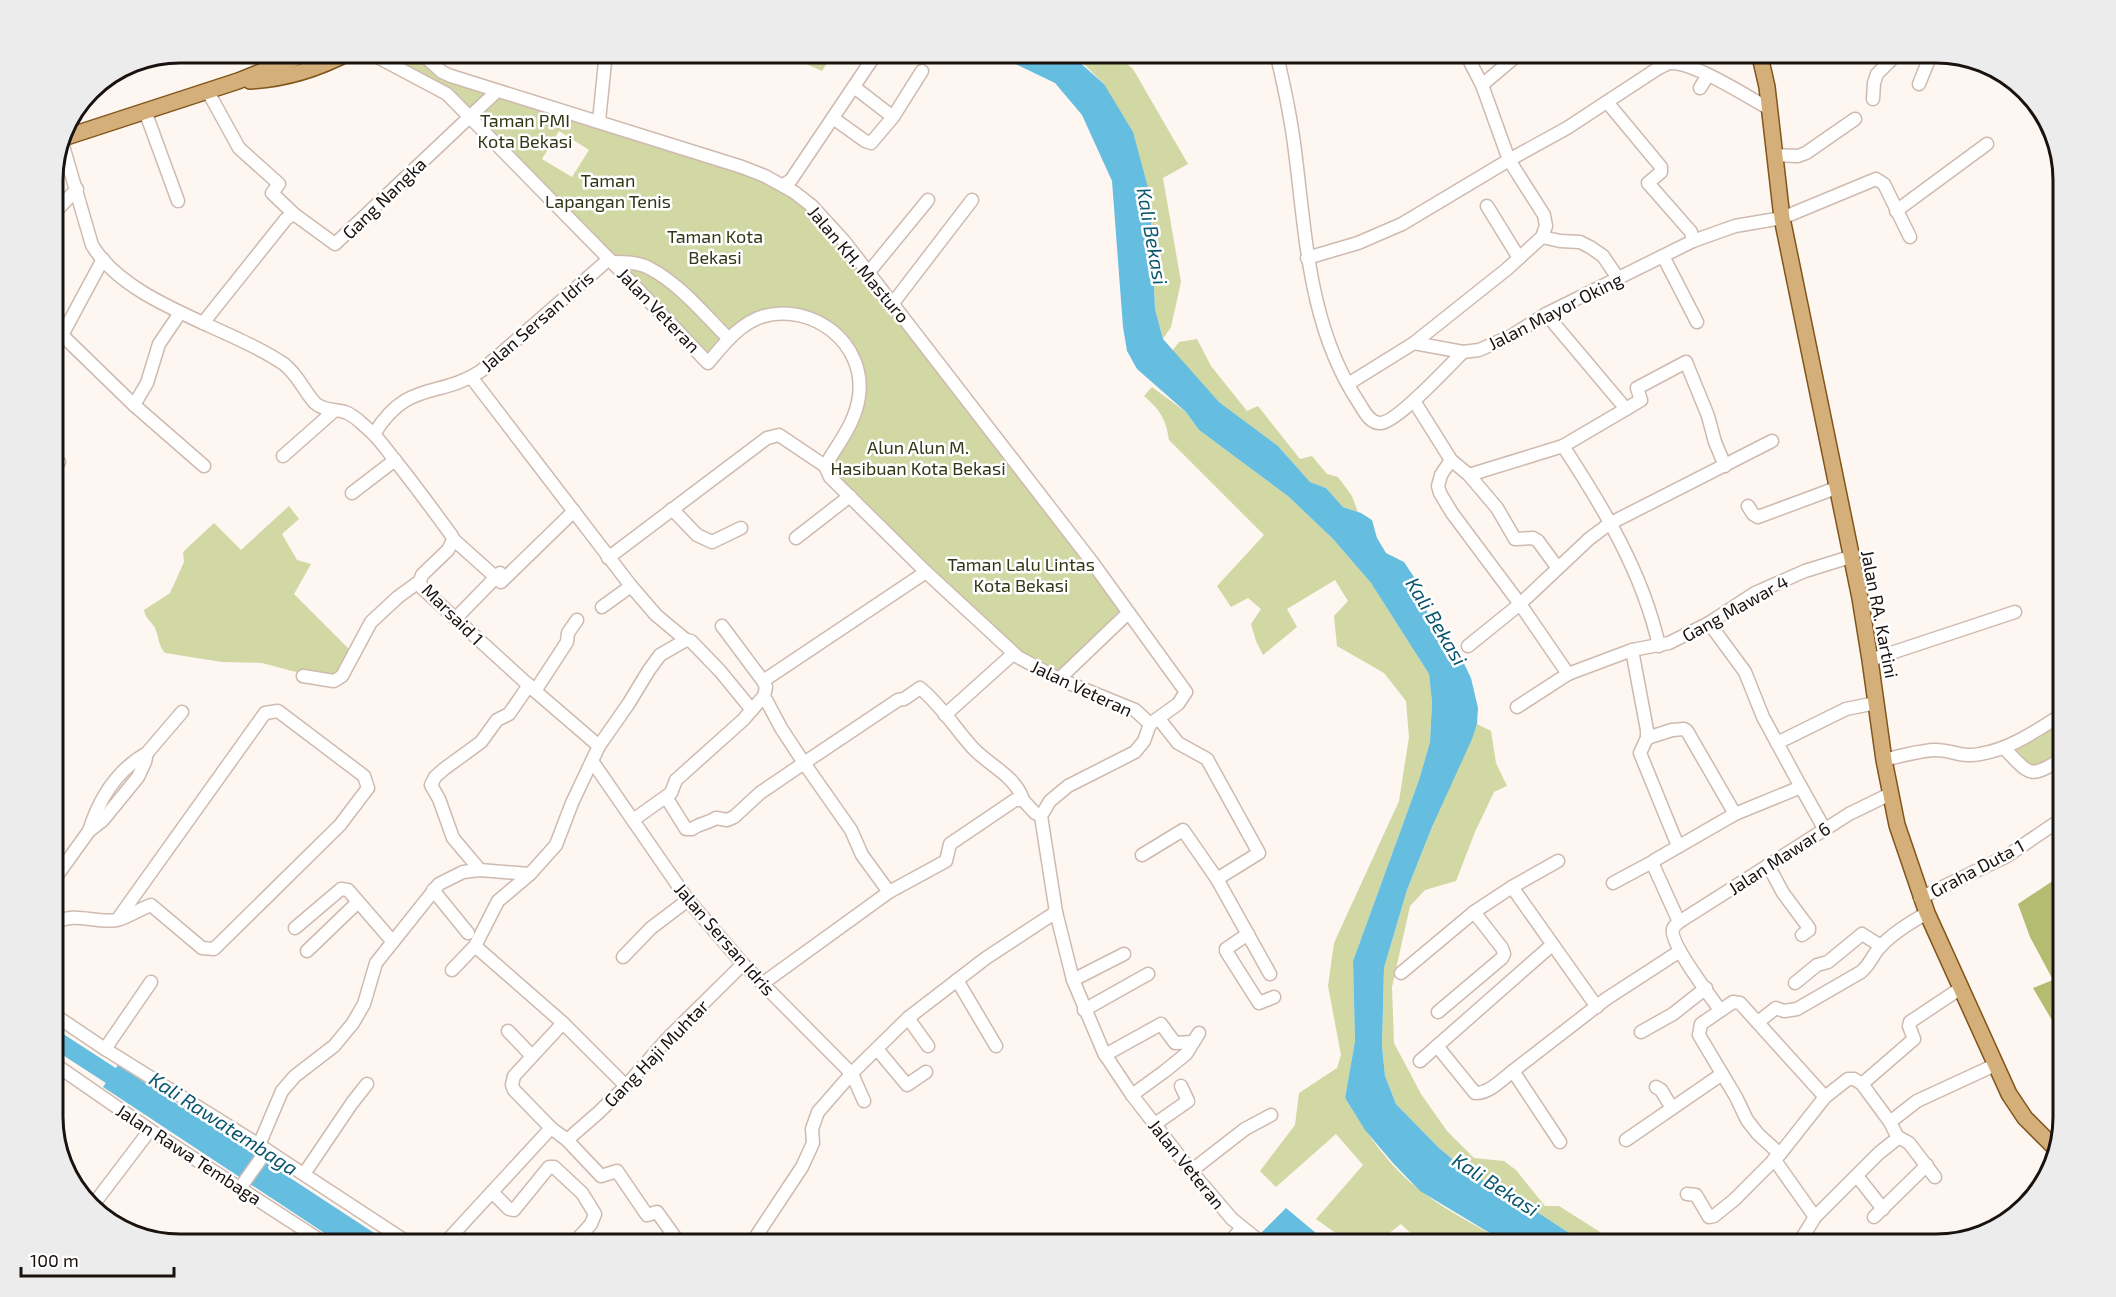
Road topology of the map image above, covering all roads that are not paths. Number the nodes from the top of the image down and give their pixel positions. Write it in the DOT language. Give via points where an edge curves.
graph roads {
  1 [pos="283,63"];
  2 [pos="329,63"];
  3 [pos="389,63"];
  4 [pos="430,63"];
  5 [pos="432,63"];
  6 [pos="605,63"];
  7 [pos="870,63"];
  8 [pos="1278,63"];
  9 [pos="1471,63"];
  10 [pos="1508,63"];
  11 [pos="1762,63"];
  12 [pos="1888,63"];
  13 [pos="1928,63"];
  14 [pos="922,71"];
  15 [pos="1708,75"];
  16 [pos="418,78"];
  17 [pos="238,81"];
  18 [pos="1919,84"];
  19 [pos="1482,85"];
  20 [pos="854,87"];
  21 [pos="1700,88"];
  22 [pos="207,90"];
  23 [pos="496,92"];
  24 [pos="1873,99"];
  25 [pos="1607,102"];
  26 [pos="1770,109"];
  27 [pos="146,111"];
  28 [pos="470,116"];
  29 [pos="893,117"];
  30 [pos="833,118"];
  31 [pos="1855,119"];
  32 [pos="599,122"];
  33 [pos="72,135"];
  34 [pos="1987,144"];
  35 [pos="66,155"];
  36 [pos="1774,155"];
  37 [pos="1509,160"];
  38 [pos="783,185"];
  39 [pos="77,189"];
  40 [pos="928,200"];
  41 [pos="972,200"];
  42 [pos="178,201"];
  43 [pos="63,204"];
  44 [pos="1487,206"];
  45 [pos="1896,211"];
  46 [pos="294,214"];
  47 [pos="1782,218"];
  48 [pos="1542,237"];
  49 [pos="1910,237"];
  50 [pos="1693,241"];
  51 [pos="1663,256"];
  52 [pos="1307,258"];
  53 [pos="1519,258"];
  54 [pos="103,260"];
  55 [pos="610,260"];
  56 [pos="869,272"];
  57 [pos="1618,278"];
  58 [pos="893,303"];
  59 [pos="180,313"];
  60 [pos="1546,314"];
  61 [pos="1697,322"];
  62 [pos="203,323"];
  63 [pos="63,333"];
  64 [pos="63,336"];
  65 [pos="729,339"];
  66 [pos="1414,343"];
  67 [pos="1463,352"];
  68 [pos="471,377"];
  69 [pos="1348,384"];
  70 [pos="1414,401"];
  71 [pos="134,405"];
  72 [pos="1626,409"];
  73 [pos="334,411"];
  74 [pos="374,434"];
  75 [pos="1772,441"];
  76 [pos="1563,446"];
  77 [pos="283,456"];
  78 [pos="395,460"];
  79 [pos="1451,460"];
  80 [pos="204,466"];
  81 [pos="825,466"];
  82 [pos="1725,466"];
  83 [pos="1469,475"];
  84 [pos="1836,488"];
  85 [pos="352,493"];
  86 [pos="850,496"];
  87 [pos="1748,506"];
  88 [pos="672,509"];
  89 [pos="574,511"];
  90 [pos="1609,524"];
  91 [pos="741,528"];
  92 [pos="796,538"];
  93 [pos="453,539"];
  94 [pos="608,558"];
  95 [pos="1848,558"];
  96 [pos="1557,567"];
  97 [pos="926,572"];
  98 [pos="499,574"];
  99 [pos="420,580"];
  100 [pos="631,586"];
  101 [pos="1520,604"];
  102 [pos="603,607"];
  103 [pos="2015,612"];
  104 [pos="1128,613"];
  105 [pos="455,619"];
  106 [pos="577,620"];
  107 [pos="1709,623"];
  108 [pos="722,626"];
  109 [pos="686,640"];
  110 [pos="1468,646"];
  111 [pos="1659,646"];
  112 [pos="1632,650"];
  113 [pos="1013,654"];
  114 [pos="1870,660"];
  115 [pos="1568,674"];
  116 [pos="303,676"];
  117 [pos="1059,679"];
  118 [pos="764,681"];
  119 [pos="532,688"];
  120 [pos="764,696"];
  121 [pos="1876,704"];
  122 [pos="1517,707"];
  123 [pos="752,710"];
  124 [pos="183,712"];
  125 [pos="945,715"];
  126 [pos="2053,720"];
  127 [pos="1154,722"];
  128 [pos="1647,738"];
  129 [pos="1778,743"];
  130 [pos="599,746"];
  131 [pos="2004,748"];
  132 [pos="1884,760"];
  133 [pos="592,761"];
  134 [pos="804,763"];
  135 [pos="2053,764"];
  136 [pos="1801,787"];
  137 [pos="1890,794"];
  138 [pos="666,797"];
  139 [pos="1023,800"];
  140 [pos="1735,814"];
  141 [pos="1041,816"];
  142 [pos="633,820"];
  143 [pos="2053,825"];
  144 [pos="1825,830"];
  145 [pos="1678,846"];
  146 [pos="1142,855"];
  147 [pos="1558,861"];
  148 [pos="1654,861"];
  149 [pos="1768,865"];
  150 [pos="63,867"];
  151 [pos="480,870"];
  152 [pos="530,874"];
  153 [pos="1217,879"];
  154 [pos="1613,883"];
  155 [pos="1512,887"];
  156 [pos="434,890"];
  157 [pos="889,892"];
  158 [pos="1920,898"];
  159 [pos="688,900"];
  160 [pos="358,902"];
  161 [pos="1056,912"];
  162 [pos="1474,912"];
  163 [pos="1926,913"];
  164 [pos="63,918"];
  165 [pos="117,920"];
  166 [pos="1676,925"];
  167 [pos="295,928"];
  168 [pos="468,933"];
  169 [pos="1248,934"];
  170 [pos="1802,935"];
  171 [pos="393,942"];
  172 [pos="1552,945"];
  173 [pos="475,946"];
  174 [pos="1881,946"];
  175 [pos="307,951"];
  176 [pos="1680,951"];
  177 [pos="1124,954"];
  178 [pos="1503,954"];
  179 [pos="623,957"];
  180 [pos="743,964"];
  181 [pos="452,970"];
  182 [pos="1521,972"];
  183 [pos="1401,973"];
  184 [pos="1148,974"];
  185 [pos="1270,974"];
  186 [pos="957,980"];
  187 [pos="1073,980"];
  188 [pos="151,982"];
  189 [pos="1795,983"];
  190 [pos="762,984"];
  191 [pos="1706,988"];
  192 [pos="1961,988"];
  193 [pos="1274,997"];
  194 [pos="1596,1006"];
  195 [pos="1084,1010"];
  196 [pos="1720,1010"];
  197 [pos="1438,1012"];
  198 [pos="908,1018"];
  199 [pos="63,1021"];
  200 [pos="1758,1022"];
  201 [pos="562,1023"];
  202 [pos="508,1030"];
  203 [pos="1641,1032"];
  204 [pos="928,1046"];
  205 [pos="996,1046"];
  206 [pos="1437,1046"];
  207 [pos="105,1049"];
  208 [pos="877,1049"];
  209 [pos="1105,1055"];
  210 [pos="532,1056"];
  211 [pos="1420,1060"];
  212 [pos="1995,1065"];
  213 [pos="63,1070"];
  214 [pos="1513,1071"];
  215 [pos="926,1072"];
  216 [pos="852,1074"];
  217 [pos="1722,1074"];
  218 [pos="367,1084"];
  219 [pos="1862,1084"];
  220 [pos="626,1086"];
  221 [pos="1181,1086"];
  222 [pos="1656,1087"];
  223 [pos="1131,1095"];
  224 [pos="1825,1097"];
  225 [pos="864,1101"];
  226 [pos="1672,1108"];
  227 [pos="1271,1115"];
  228 [pos="1890,1122"];
  229 [pos="1155,1124"];
  230 [pos="551,1128"];
  231 [pos="150,1130"];
  232 [pos="1898,1137"];
  233 [pos="567,1140"];
  234 [pos="1626,1140"];
  235 [pos="1560,1142"];
  236 [pos="2050,1143"];
  237 [pos="263,1150"];
  238 [pos="1777,1156"];
  239 [pos="1927,1165"];
  240 [pos="1193,1173"];
  241 [pos="304,1174"];
  242 [pos="1857,1176"];
  243 [pos="1935,1177"];
  244 [pos="243,1185"];
  245 [pos="492,1192"];
  246 [pos="1687,1194"];
  247 [pos="97,1199"];
  248 [pos="1815,1217"];
  249 [pos="1232,1219"];
  250 [pos="1242,1228"];
  251 [pos="311,1234"];
  252 [pos="394,1234"];
  253 [pos="454,1234"];
  254 [pos="582,1234"];
  255 [pos="672,1234"];
  256 [pos="758,1234"];
  257 [pos="1231,1234"];
  258 [pos="1238,1234"];
  259 [pos="1249,1234"];
  260 [pos="1804,1234"];
  1 -- 17 [label="main road"];
  2 -- 17 [label="main road" via="271,80"];
  3 -- 16 [label="street, Jalan Veteran"];
  4 -- 16 [label="street" via="428,76"];
  5 -- 23 [label="street, Jalan KH. Masturo" via="451,76"];
  6 -- 32 [label="street"];
  7 -- 20 [label="street"];
  8 -- 52 [label="street" via="1295,148"];
  9 -- 19 [label="street"];
  10 -- 19 [label="street"];
  11 -- 26 [label="main road, Jalan RA. Kartini"];
  12 -- 24 [label="street" via="1877,74"];
  13 -- 18 [label="street"];
  14 -- 29 [label="street"];
  15 -- 21 [label="street"];
  15 -- 25 [label="street" via="1671,63"];
  15 -- 26 [label="street"];
  16 -- 28 [label="street, Jalan Veteran" via="447,94"];
  17 -- 22 [label="main road"];
  19 -- 37 [label="street"];
  20 -- 29 [label="street"];
  20 -- 30 [label="street"];
  22 -- 27 [label="main road"];
  22 -- 46 [label="street" via="239,148 279,184 272,193"];
  23 -- 28 [label="street"];
  23 -- 32 [label="street, Jalan KH. Masturo"];
  25 -- 37 [label="street"];
  25 -- 50 [label="street" via="1661,167 1661,172 1648,183 1691,232"];
  26 -- 36 [label="main road, Jalan RA. Kartini"];
  27 -- 33 [label="main road"];
  27 -- 42 [label="street"];
  28 -- 46 [label="street, Gang Nangka" via="335,244"];
  28 -- 55 [label="street, Jalan Veteran"];
  29 -- 30 [label="street" via="871,143"];
  30 -- 38 [label="street" via="791,180"];
  31 -- 36 [label="street" via="1806,153"];
  32 -- 38 [label="street, Jalan KH. Masturo" via="742,167"];
  34 -- 45 [label="street"];
  35 -- 39 [label="street"];
  36 -- 47 [label="main road, Jalan RA. Kartini"];
  37 -- 48 [label="street" via="1544,215"];
  37 -- 52 [label="street" via="1402,224 1358,243"];
  38 -- 56 [label="street, Jalan KH. Masturo" via="819,212"];
  39 -- 43 [label="street"];
  39 -- 54 [label="street" via="92,245"];
  40 -- 56 [label="street"];
  41 -- 58 [label="street"];
  44 -- 53 [label="street"];
  45 -- 47 [label="street, Jalan Mayor Oking" via="1879,179"];
  45 -- 49 [label="street"];
  46 -- 62 [label="street"];
  47 -- 50 [label="street, Jalan Mayor Oking" via="1735,226"];
  47 -- 84 [label="main road, Jalan RA. Kartini"];
  48 -- 53 [label="street"];
  48 -- 57 [label="street" via="1590,247 1603,256"];
  50 -- 51 [label="street, Jalan Mayor Oking"];
  51 -- 57 [label="street, Jalan Mayor Oking"];
  51 -- 61 [label="street"];
  52 -- 69 [label="street" via="1321,320"];
  53 -- 66 [label="street"];
  54 -- 59 [label="street" via="129,282"];
  54 -- 63 [label="street"];
  55 -- 65 [label="street, Jalan Veteran" via="648,267 680,289"];
  55 -- 65 [label="street, Jalan Veteran" via="708,363"];
  55 -- 68 [label="street, Jalan Sersan Idris"];
  56 -- 58 [label="street, Jalan KH. Masturo"];
  57 -- 60 [label="street, Jalan Mayor Oking"];
  58 -- 104 [label="street, Jalan KH. Masturo"];
  59 -- 62 [label="street"];
  59 -- 71 [label="street" via="159,344 147,382"];
  60 -- 67 [label="street, Jalan Mayor Oking" via="1491,345"];
  60 -- 72 [label="street"];
  62 -- 73 [label="street" via="245,341 285,366 298,377 315,403"];
  64 -- 71 [label="street"];
  65 -- 81 [label="street, Jalan Veteran" via="762,317 781,313 820,322 847,345 856,363 860,397 853,420"];
  66 -- 67 [label="street, Jalan Mayor Oking"];
  66 -- 69 [label="street"];
  67 -- 70 [label="street"];
  68 -- 74 [label="street, Jalan Sersan Idris" via="404,400 390,411"];
  68 -- 89 [label="street"];
  69 -- 70 [label="street" via="1367,416 1379,423"];
  70 -- 79 [label="street"];
  71 -- 80 [label="street"];
  72 -- 76 [label="street"];
  72 -- 82 [label="street" via="1641,400 1637,388 1686,362"];
  73 -- 74 [label="street" via="348,413"];
  73 -- 77 [label="street"];
  74 -- 78 [label="street"];
  75 -- 82 [label="street"];
  76 -- 83 [label="street"];
  76 -- 90 [label="street"];
  78 -- 85 [label="street"];
  78 -- 93 [label="street"];
  79 -- 83 [label="street"];
  79 -- 101 [label="street" via="1439,480 1440,493"];
  81 -- 86 [label="street, Jalan Veteran" via="830,477"];
  81 -- 88 [label="street" via="774,435"];
  82 -- 90 [label="street"];
  83 -- 96 [label="street" via="1497,508 1515,538 1538,541"];
  84 -- 87 [label="street" via="1758,517"];
  84 -- 95 [label="main road, Jalan RA. Kartini"];
  86 -- 92 [label="street"];
  86 -- 97 [label="street, Jalan Veteran"];
  88 -- 91 [label="street" via="697,535 712,542"];
  88 -- 94 [label="street"];
  89 -- 94 [label="street"];
  89 -- 98 [label="street" via="501,582"];
  90 -- 96 [label="street"];
  90 -- 111 [label="street" via="1647,602"];
  93 -- 98 [label="street"];
  93 -- 99 [label="street, Marsaid 1" via="448,550"];
  94 -- 100 [label="street"];
  95 -- 107 [label="street, Gang Mawar 4" via="1755,593"];
  95 -- 114 [label="main road, Jalan RA. Kartini"];
  96 -- 101 [label="street"];
  97 -- 113 [label="street, Jalan Veteran"];
  97 -- 118 [label="street"];
  98 -- 105 [label="street"];
  99 -- 105 [label="street, Marsaid 1" via="422,588"];
  99 -- 116 [label="street" via="371,622 342,676 334,681"];
  100 -- 102 [label="street"];
  100 -- 109 [label="street" via="656,615"];
  101 -- 110 [label="street"];
  101 -- 115 [label="street"];
  103 -- 114 [label="street"];
  104 -- 117 [label="street"];
  104 -- 127 [label="street, Jalan KH. Masturo" via="1186,692 1178,704"];
  105 -- 119 [label="street, Marsaid 1"];
  106 -- 119 [label="street" via="567,642"];
  107 -- 111 [label="street, Gang Mawar 4"];
  107 -- 129 [label="street" via="1745,672"];
  108 -- 118 [label="street"];
  109 -- 123 [label="street" via="692,641"];
  109 -- 130 [label="street" via="660,655"];
  111 -- 112 [label="street, Gang Mawar 4"];
  112 -- 115 [label="street, Gang Mawar 4"];
  112 -- 128 [label="street"];
  113 -- 117 [label="street, Jalan Veteran"];
  113 -- 125 [label="street"];
  114 -- 121 [label="main road, Jalan RA. Kartini"];
  115 -- 122 [label="street, Gang Mawar 4"];
  117 -- 127 [label="street, Jalan Veteran" via="1135,710"];
  118 -- 120 [label="street"];
  119 -- 130 [label="street, Marsaid 1"];
  119 -- 151 [label="street" via="509,714 497,720 481,742 444,769 431,785 453,838"];
  120 -- 123 [label="street"];
  120 -- 134 [label="street"];
  121 -- 129 [label="street" via="1846,710"];
  121 -- 132 [label="main road, Jalan RA. Kartini"];
  123 -- 138 [label="street" via="676,780"];
  124 -- 150 [label="street" via="109,788 89,831"];
  125 -- 134 [label="street" via="919,688"];
  125 -- 139 [label="street" via="973,748 1008,778"];
  126 -- 131 [label="street"];
  127 -- 141 [label="street, Jalan Veteran" via="1135,752 1068,786 1050,801"];
  127 -- 153 [label="street" via="1178,743 1207,759 1259,853"];
  128 -- 140 [label="street" via="1672,730 1687,731"];
  128 -- 145 [label="street" via="1640,753"];
  129 -- 136 [label="street"];
  130 -- 133 [label="street"];
  131 -- 132 [label="street" via="1960,756 1936,750"];
  131 -- 135 [label="street" via="2032,773"];
  132 -- 137 [label="main road, Jalan RA. Kartini"];
  133 -- 142 [label="street, Jalan Sersan Idris"];
  133 -- 152 [label="street" via="556,845"];
  134 -- 138 [label="street" via="760,793 734,817 716,818 688,830"];
  134 -- 157 [label="street"];
  136 -- 140 [label="street"];
  136 -- 144 [label="street"];
  137 -- 144 [label="street, Jalan Mawar 6"];
  137 -- 158 [label="main road, Jalan RA. Kartini"];
  138 -- 142 [label="street"];
  139 -- 141 [label="street"];
  139 -- 157 [label="street" via="1015,800 956,839 950,844 946,861"];
  140 -- 145 [label="street"];
  141 -- 161 [label="street, Jalan Veteran"];
  142 -- 159 [label="street, Jalan Sersan Idris"];
  143 -- 158 [label="street, Graha Duta 1" via="2007,856"];
  144 -- 149 [label="street, Jalan Mawar 6"];
  145 -- 148 [label="street"];
  146 -- 153 [label="street" via="1183,830"];
  147 -- 155 [label="street"];
  148 -- 154 [label="street"];
  148 -- 166 [label="street"];
  149 -- 166 [label="street, Jalan Mawar 6"];
  149 -- 170 [label="street" via="1809,928"];
  151 -- 152 [label="street"];
  151 -- 156 [label="street" via="463,872"];
  152 -- 173 [label="street" via="498,901"];
  153 -- 169 [label="street"];
  155 -- 162 [label="street"];
  155 -- 172 [label="street"];
  156 -- 168 [label="street"];
  156 -- 171 [label="street"];
  157 -- 190 [label="street"];
  158 -- 163 [label="main road, Jalan RA. Kartini"];
  159 -- 179 [label="street" via="651,928"];
  159 -- 180 [label="street, Jalan Sersan Idris"];
  160 -- 167 [label="street" via="348,890 341,889"];
  160 -- 171 [label="street"];
  160 -- 175 [label="street"];
  161 -- 186 [label="street"];
  161 -- 187 [label="street, Jalan Veteran"];
  162 -- 178 [label="street"];
  162 -- 183 [label="street"];
  163 -- 174 [label="street"];
  163 -- 192 [label="main road, Jalan RA. Kartini"];
  164 -- 165 [label="street"];
  165 -- 165 [label="street" via="151,905 202,948 214,949 340,825 368,788 364,776 278,711 265,713"];
  166 -- 176 [label="street" via="1674,937"];
  169 -- 185 [label="street"];
  169 -- 193 [label="street" via="1226,951 1260,1003"];
  171 -- 237 [label="street" via="372,970 364,1004 353,1023 334,1046 282,1091"];
  172 -- 182 [label="street"];
  172 -- 194 [label="street"];
  173 -- 181 [label="street"];
  173 -- 201 [label="street"];
  174 -- 189 [label="street" via="1862,934"];
  174 -- 200 [label="street" via="1869,967 1861,972 1797,1009 1776,1008"];
  176 -- 191 [label="street"];
  176 -- 194 [label="street"];
  177 -- 187 [label="street"];
  178 -- 182 [label="street"];
  178 -- 197 [label="street" via="1499,963"];
  180 -- 190 [label="street, Jalan Sersan Idris"];
  180 -- 220 [label="street, Gang Haji Muhtar"];
  182 -- 206 [label="street"];
  184 -- 195 [label="street"];
  186 -- 198 [label="street"];
  186 -- 205 [label="street"];
  187 -- 195 [label="street, Jalan Veteran"];
  188 -- 207 [label="street"];
  190 -- 216 [label="street, Jalan Sersan Idris"];
  191 -- 196 [label="street"];
  191 -- 203 [label="street" via="1673,1014"];
  192 -- 212 [label="main road, Jalan RA. Kartini"];
  192 -- 219 [label="street" via="1910,1022 1914,1039"];
  194 -- 214 [label="street"];
  195 -- 209 [label="street, Jalan Veteran"];
  196 -- 200 [label="street" via="1737,1001"];
  196 -- 217 [label="street" via="1701,1024 1698,1032"];
  198 -- 204 [label="street"];
  198 -- 208 [label="street"];
  199 -- 207 [label="street"];
  200 -- 224 [label="street"];
  201 -- 210 [label="street"];
  201 -- 220 [label="street"];
  202 -- 210 [label="street"];
  206 -- 211 [label="street"];
  206 -- 214 [label="street" via="1474,1093 1482,1093"];
  207 -- 237 [label="street"];
  208 -- 215 [label="street" via="907,1085"];
  208 -- 216 [label="street"];
  209 -- 223 [label="street, Jalan Veteran"];
  209 -- 223 [label="street" via="1161,1024 1175,1042 1196,1037 1186,1054"];
  210 -- 230 [label="street" via="514,1076 512,1085"];
  212 -- 228 [label="street" via="1917,1101"];
  212 -- 236 [label="main road, Jalan RA. Kartini" via="2025,1118"];
  213 -- 231 [label="street, Jalan Rawa Tembaga"];
  214 -- 235 [label="street"];
  216 -- 225 [label="street"];
  216 -- 256 [label="street" via="818,1112 812,1129 813,1143 802,1167"];
  217 -- 226 [label="street"];
  217 -- 238 [label="street" via="1747,1120"];
  218 -- 241 [label="street"];
  219 -- 224 [label="street" via="1848,1079"];
  219 -- 228 [label="street"];
  220 -- 233 [label="street, Gang Haji Muhtar"];
  221 -- 229 [label="street" via="1188,1101"];
  222 -- 226 [label="street"];
  223 -- 229 [label="street, Jalan Veteran"];
  224 -- 238 [label="street"];
  226 -- 234 [label="street"];
  227 -- 240 [label="street" via="1245,1129"];
  228 -- 232 [label="street"];
  229 -- 240 [label="street, Jalan Veteran"];
  230 -- 233 [label="street"];
  230 -- 245 [label="street"];
  231 -- 244 [label="street, Jalan Rawa Tembaga"];
  231 -- 247 [label="street"];
  232 -- 239 [label="street" via="1909,1143"];
  232 -- 242 [label="street"];
  233 -- 255 [label="street" via="601,1176 617,1171 647,1215 657,1212"];
  237 -- 241 [label="street"];
  237 -- 244 [label="street"];
  238 -- 246 [label="street" via="1712,1217 1696,1195"];
  238 -- 248 [label="street"];
  239 -- 242 [label="street" via="1879,1213"];
  239 -- 243 [label="street"];
  240 -- 249 [label="street, Jalan Veteran"];
  241 -- 252 [label="street"];
  242 -- 248 [label="street"];
  244 -- 251 [label="street, Jalan Rawa Tembaga"];
  245 -- 253 [label="street"];
  245 -- 254 [label="street" via="514,1210 542,1174 554,1167 582,1193 595,1214"];
  248 -- 260 [label="street"];
  249 -- 250 [label="street, Jalan Veteran"];
  249 -- 257 [label="street, Jalan Veteran"];
  250 -- 258 [label="street"];
  250 -- 259 [label="street, Jalan Veteran"];
}
